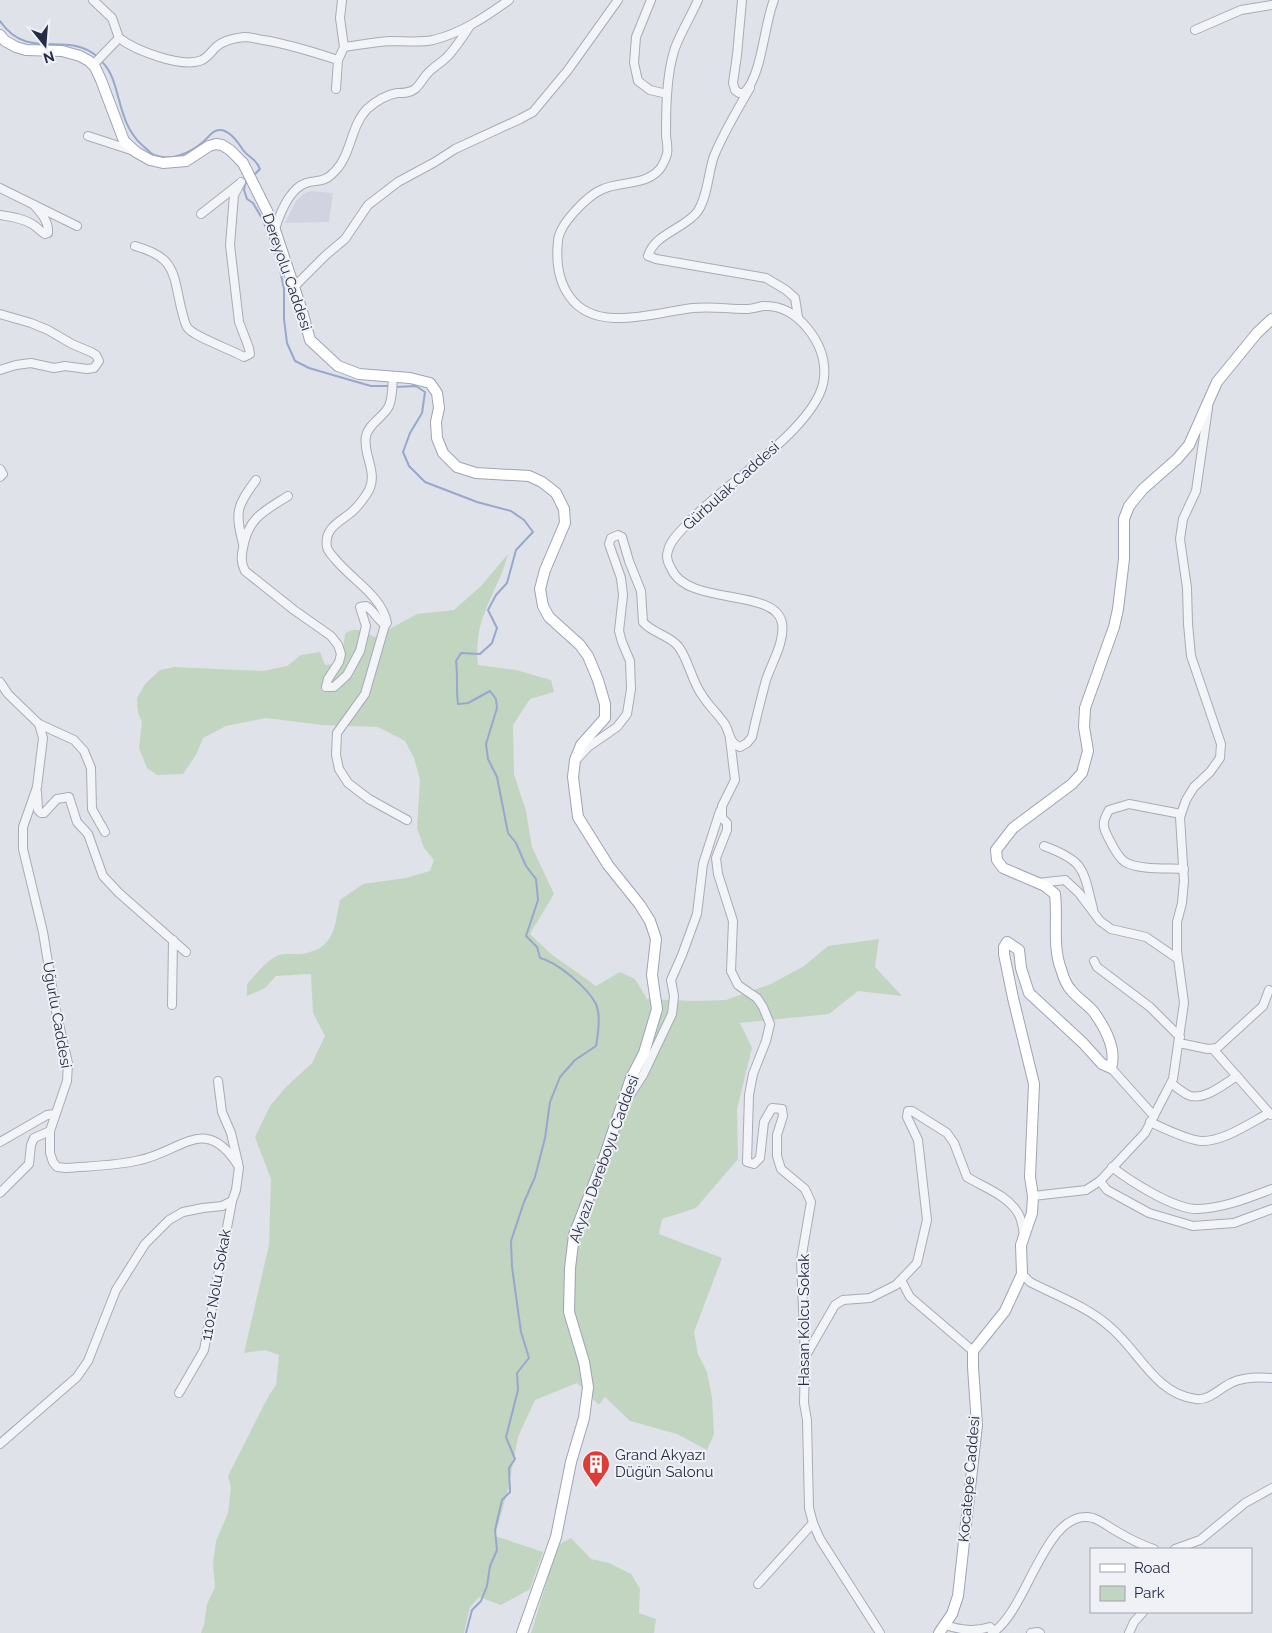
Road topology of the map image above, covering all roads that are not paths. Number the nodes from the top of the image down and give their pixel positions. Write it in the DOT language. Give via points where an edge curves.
graph roads {
  1 [pos="93,0"];
  2 [pos="342,0"];
  3 [pos="508,0"];
  4 [pos="618,0"];
  5 [pos="651,0"];
  6 [pos="698,0"];
  7 [pos="742,0"];
  8 [pos="774,0"];
  9 [pos="1272,5"];
  10 [pos="470,26"];
  11 [pos="1195,30"];
  12 [pos="0,35"];
  13 [pos="119,38"];
  14 [pos="344,46"];
  15 [pos="338,60"];
  16 [pos="95,63"];
  17 [pos="750,88"];
  18 [pos="336,89"];
  19 [pos="667,94"];
  20 [pos="88,136"];
  21 [pos="136,152"];
  22 [pos="248,181"];
  23 [pos="0,188"];
  24 [pos="34,205"];
  25 [pos="200,214"];
  26 [pos="0,215"];
  27 [pos="77,226"];
  28 [pos="275,229"];
  29 [pos="135,246"];
  30 [pos="294,286"];
  31 [pos="0,314"];
  32 [pos="798,317"];
  33 [pos="1272,319"];
  34 [pos="0,370"];
  35 [pos="393,380"];
  36 [pos="1211,394"];
  37 [pos="0,469"];
  38 [pos="0,477"];
  39 [pos="256,480"];
  40 [pos="288,496"];
  41 [pos="243,546"];
  42 [pos="385,624"];
  43 [pos="0,682"];
  44 [pos="38,724"];
  45 [pos="730,740"];
  46 [pos="575,760"];
  47 [pos="36,790"];
  48 [pos="722,806"];
  49 [pos="1181,814"];
  50 [pos="407,820"];
  51 [pos="104,832"];
  52 [pos="1044,846"];
  53 [pos="1184,869"];
  54 [pos="1038,884"];
  55 [pos="1094,913"];
  56 [pos="173,940"];
  57 [pos="186,952"];
  58 [pos="1178,960"];
  59 [pos="1094,961"];
  60 [pos="1269,990"];
  61 [pos="172,1005"];
  62 [pos="1180,1040"];
  63 [pos="1213,1049"];
  64 [pos="1111,1068"];
  65 [pos="1237,1076"];
  66 [pos="218,1081"];
  67 [pos="1171,1083"];
  68 [pos="619,1113"];
  69 [pos="55,1114"];
  70 [pos="1270,1115"];
  71 [pos="1152,1119"];
  72 [pos="50,1131"];
  73 [pos="0,1142"];
  74 [pos="238,1167"];
  75 [pos="1112,1168"];
  76 [pos="1100,1181"];
  77 [pos="1272,1189"];
  78 [pos="0,1193"];
  79 [pos="1032,1196"];
  80 [pos="232,1201"];
  81 [pos="1272,1209"];
  82 [pos="1024,1236"];
  83 [pos="1022,1274"];
  84 [pos="901,1280"];
  85 [pos="973,1351"];
  86 [pos="804,1357"];
  87 [pos="1272,1378"];
  88 [pos="179,1393"];
  89 [pos="0,1444"];
  90 [pos="1272,1488"];
  91 [pos="813,1523"];
  92 [pos="1152,1548"];
  93 [pos="1178,1548"];
  94 [pos="758,1584"];
  95 [pos="1141,1613"];
  96 [pos="942,1629"];
  97 [pos="993,1632"];
  98 [pos="522,1633"];
  99 [pos="880,1633"];
  100 [pos="1031,1633"];
  101 [pos="1040,1633"];
  102 [pos="1129,1633"];
  1 -- 13 [label="street" via="112,18"];
  2 -- 14 [label="street" via="340,18"];
  3 -- 10 [label="street"];
  4 -- 30 [label="street" via="533,112 455,149 398,182 368,206 346,240"];
  5 -- 19 [label="street" via="636,37 634,63 638,81 650,90"];
  6 -- 19 [label="street" via="675,48"];
  7 -- 17 [label="street" via="733,83 739,93"];
  8 -- 17 [label="street"];
  9 -- 11 [label="street" via="1242,10"];
  10 -- 14 [label="street" via="423,42 388,41"];
  10 -- 28 [label="street" via="447,57 429,71 416,89 388,96 368,108 358,122 337,170 323,181 298,188 284,206"];
  12 -- 16 [label="main road" via="5,41 26,50 72,54"];
  13 -- 15 [label="street" via="182,63 201,61 228,40 246,37 287,44"];
  13 -- 16 [label="street"];
  14 -- 15 [label="street"];
  15 -- 18 [label="street"];
  16 -- 21 [label="main road" via="124,141"];
  17 -- 32 [label="street" via="714,157 699,210 650,249 648,256 766,278 795,298"];
  19 -- 32 [label="street" via="667,154 660,169 633,183 604,188 584,202 568,220 558,237 558,270 563,288 575,304 588,313 610,318 714,306 782,308"];
  20 -- 21 [label="street"];
  21 -- 22 [label="main road, Dereyolu Caddesi" via="150,160 174,163 186,161 209,146 222,145 243,163"];
  22 -- 25 [label="street"];
  22 -- 28 [label="main road, Dereyolu Caddesi"];
  22 -- 29 [label="street" via="234,195 230,245 239,322 250,354 244,357 196,335 187,327 174,273 162,256"];
  23 -- 24 [label="street"];
  24 -- 26 [label="street" via="44,217 48,233 40,232 35,225 21,218"];
  24 -- 27 [label="street"];
  28 -- 30 [label="main road, Dereyolu Caddesi"];
  30 -- 35 [label="main road, Dereyolu Caddesi" via="310,340 323,353 338,366 359,374"];
  31 -- 34 [label="street" via="48,330 96,355 99,361 94,368 87,370 31,363"];
  32 -- 45 [label="street, Gürbulak Caddesi" via="818,342 825,362 824,382 814,405 798,426 695,515 672,541 667,553 674,576 686,584 709,593 763,604 775,611 782,621 782,639 767,677 752,737 740,747"];
  33 -- 36 [label="main road" via="1257,333"];
  35 -- 42 [label="street" via="388,408 369,428 366,438 372,469 372,482 367,494 350,514 334,524 327,535 329,551 345,571 376,599 382,608"];
  35 -- 46 [label="main road, Dereyolu Caddesi" via="410,378 430,383 437,393 439,408 437,438 456,467 476,473 529,476 556,493 564,508 565,522 540,589 543,606 548,617 588,656 605,704 604,718 581,745"];
  36 -- 49 [label="street" via="1196,491 1183,519 1180,539 1192,656 1222,744 1220,758 1194,787"];
  36 -- 54 [label="main road" via="1189,445 1129,506 1124,519 1124,559 1118,609 1085,708 1088,751 1082,773 1013,828 996,850 997,860 1003,868"];
  37 -- 38 [label="street"];
  39 -- 41 [label="street" via="237,512"];
  40 -- 41 [label="street" via="255,518"];
  41 -- 42 [label="street" via="241,562 245,571 331,636 338,645 339,662 326,688 334,687 348,675 360,651 366,626 360,607 366,606"];
  42 -- 50 [label="street" via="365,694 337,733 336,755 339,769 348,783"];
  43 -- 44 [label="street"];
  44 -- 47 [label="street, Uğurlu Caddesi" via="43,738"];
  44 -- 51 [label="street" via="74,740 84,751 91,768 92,809"];
  45 -- 46 [label="street" via="726,725 701,695 678,646 643,622 641,591 622,537 618,535 611,538 609,544 621,578 623,595 619,631 630,662 630,697 626,714 617,727"];
  45 -- 48 [label="street" via="735,780"];
  46 -- 68 [label="main road, Akyazı Dereboyu Caddesi" via="578,817 608,865 640,905 656,939 652,975 657,1009 644,1054 631,1078"];
  47 -- 56 [label="street" via="41,813 57,798 69,797 77,822 88,834 103,876"];
  47 -- 69 [label="street, Uğurlu Caddesi" via="23,827 22,848 43,932 68,1063 67,1081"];
  48 -- 68 [label="street" via="703,864 697,914 671,980 674,996 672,1014 643,1075"];
  48 -- 86 [label="street, Hasan Kolcu Sokak" via="722,818 728,830 716,858 733,921 731,971 738,985 757,998 770,1024 748,1095 747,1162 754,1164 760,1158 764,1122 772,1108 782,1109 784,1116 777,1135 781,1169 805,1189 812,1202 801,1260"];
  49 -- 53 [label="street"];
  49 -- 53 [label="street" via="1129,804 1109,810 1103,827 1124,862"];
  52 -- 55 [label="street" via="1077,861 1085,876"];
  53 -- 58 [label="street" via="1177,922"];
  54 -- 55 [label="street" via="1065,880"];
  54 -- 64 [label="main road" via="1055,894 1056,952 1061,969 1070,990 1093,1011 1108,1036 1113,1062"];
  55 -- 58 [label="street" via="1111,929 1146,937"];
  56 -- 57 [label="street"];
  56 -- 61 [label="street"];
  58 -- 62 [label="street" via="1184,1003"];
  59 -- 62 [label="street" via="1097,967 1150,1007"];
  60 -- 63 [label="street" via="1263,1006 1218,1048"];
  62 -- 63 [label="street"];
  62 -- 67 [label="street"];
  63 -- 65 [label="street"];
  64 -- 71 [label="street"];
  64 -- 79 [label="main road" via="1102,1064 1029,993 1019,950 1008,942 1004,954 1034,1084"];
  65 -- 67 [label="street" via="1201,1095 1190,1096"];
  65 -- 70 [label="street"];
  66 -- 74 [label="street" via="222,1112 231,1132"];
  67 -- 71 [label="street"];
  68 -- 98 [label="main road, Akyazı Dereboyu Caddesi" via="574,1235 569,1312 588,1387 584,1418 571,1462 556,1537"];
  69 -- 72 [label="street, Uğurlu Caddesi"];
  69 -- 73 [label="street" via="47,1115"];
  70 -- 71 [label="street" via="1232,1133 1201,1141 1174,1133"];
  71 -- 75 [label="street" via="1144,1133"];
  72 -- 74 [label="street, Uğurlu Caddesi" via="50,1153 57,1167 137,1161 191,1139 208,1139 223,1146"];
  72 -- 78 [label="street" via="34,1138 30,1164"];
  74 -- 80 [label="street"];
  75 -- 76 [label="street"];
  75 -- 77 [label="street" via="1142,1189 1184,1207 1197,1209 1234,1203"];
  76 -- 79 [label="street" via="1086,1190"];
  76 -- 81 [label="street" via="1107,1190 1149,1213 1192,1226 1234,1223"];
  79 -- 82 [label="main road" via="1032,1213"];
  80 -- 88 [label="street, 1102 Nolu Sokak" via="204,1350"];
  80 -- 89 [label="street" via="222,1206 183,1212 169,1220 145,1244 116,1290 88,1361 78,1377"];
  82 -- 83 [label="main road" via="1021,1245"];
  82 -- 84 [label="street" via="1019,1214 1008,1202 967,1177 946,1133 908,1111 907,1117 918,1140 927,1220 917,1263"];
  83 -- 85 [label="main road" via="1005,1311"];
  83 -- 87 [label="street" via="1030,1282 1095,1315 1111,1327 1158,1381 1183,1397 1199,1400 1231,1383 1257,1377"];
  84 -- 85 [label="street" via="910,1297"];
  84 -- 86 [label="street" via="870,1298 843,1300 835,1305"];
  85 -- 96 [label="main road, Kocatepe Caddesi" via="976,1433 958,1596"];
  86 -- 91 [label="street, Hasan Kolcu Sokak"];
  90 -- 93 [label="street" via="1245,1503 1200,1540"];
  91 -- 94 [label="street"];
  91 -- 99 [label="street, Hasan Kolcu Sokak"];
  92 -- 97 [label="street" via="1092,1518 1080,1518 1065,1524 1052,1538 1008,1618"];
  95 -- 102 [label="street"];
  96 -- 97 [label="street" via="981,1630 990,1627"];
  100 -- 101 [label="street"];
}
